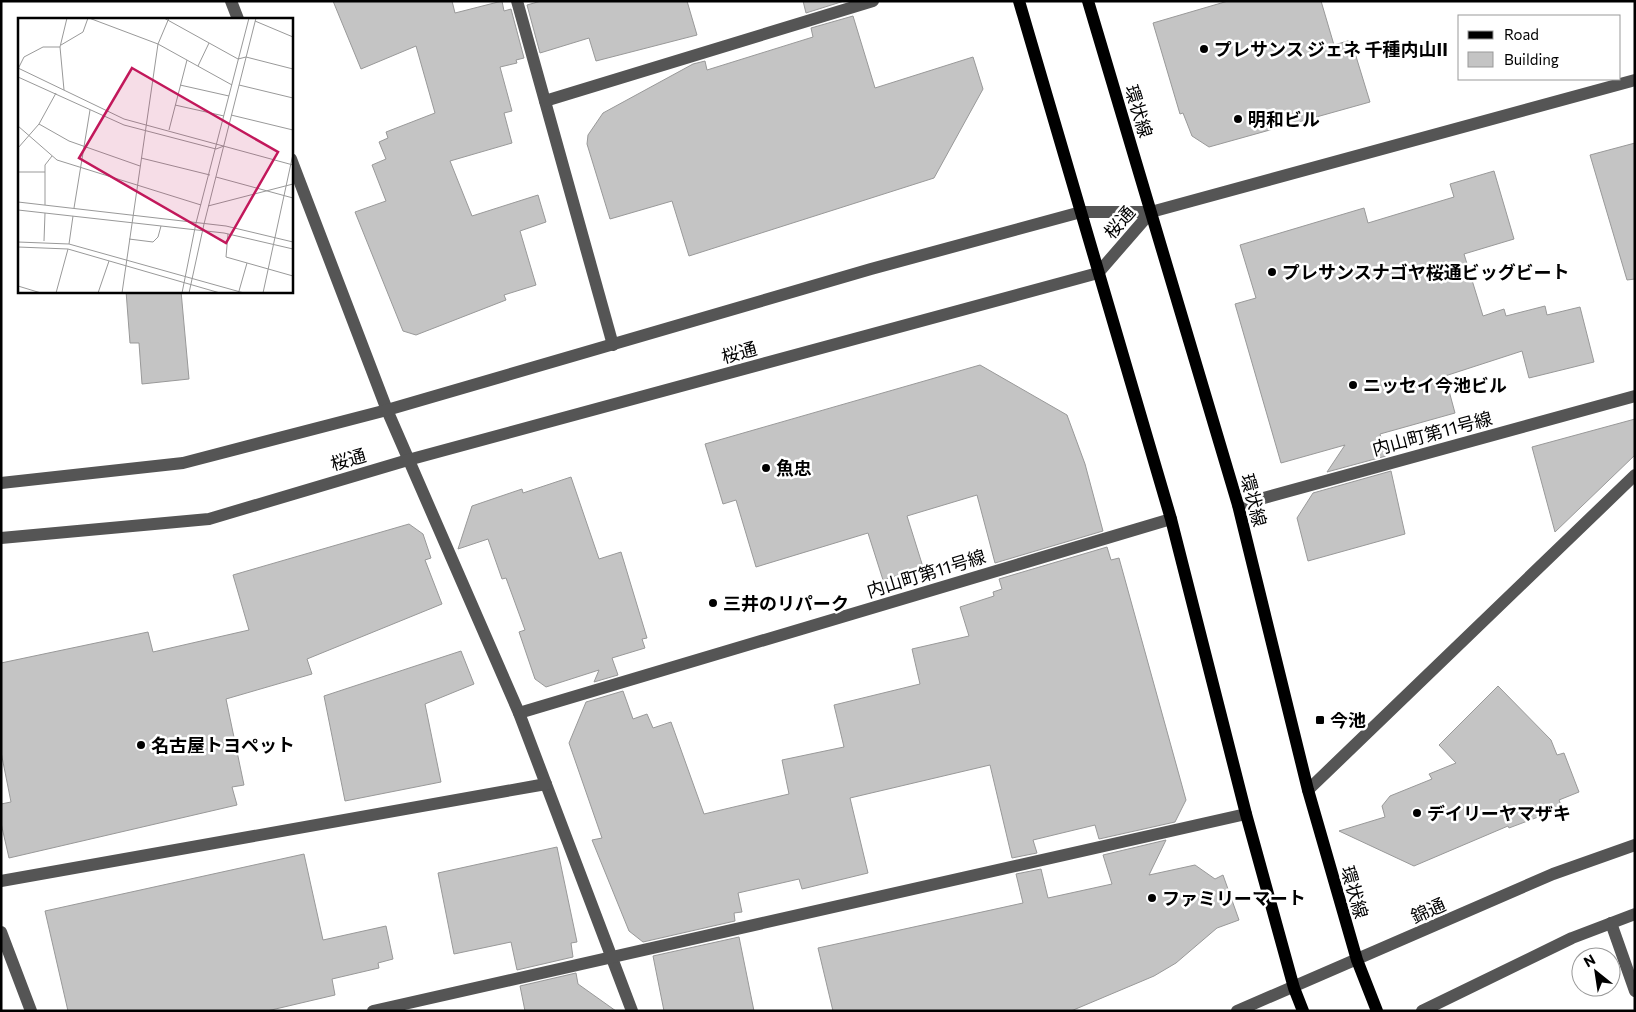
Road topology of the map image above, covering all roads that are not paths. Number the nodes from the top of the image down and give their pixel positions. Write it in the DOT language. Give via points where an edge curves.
graph roads {
  1 [pos="231,1"];
  2 [pos="517,1"];
  3 [pos="873,1"];
  4 [pos="1019,1"];
  5 [pos="1088,1"];
  6 [pos="238,18"];
  7 [pos="1635,80"];
  8 [pos="545,100"];
  9 [pos="292,162"];
  10 [pos="1081,212"];
  11 [pos="1151,212"];
  12 [pos="1098,273"];
  13 [pos="613,345"];
  14 [pos="1635,396"];
  15 [pos="387,410"];
  16 [pos="408,460"];
  17 [pos="1635,474"];
  18 [pos="1,483"];
  19 [pos="1238,505"];
  20 [pos="1171,519"];
  21 [pos="1,538"];
  22 [pos="519,713"];
  23 [pos="546,784"];
  24 [pos="1308,790"];
  25 [pos="1246,814"];
  26 [pos="1635,845"];
  27 [pos="1,881"];
  28 [pos="1635,914"];
  29 [pos="1611,923"];
  30 [pos="1,932"];
  31 [pos="612,957"];
  32 [pos="1357,960"];
  33 [pos="1294,988"];
  34 [pos="1635,991"];
  35 [pos="31,1011"];
  36 [pos="373,1011"];
  37 [pos="632,1011"];
  38 [pos="1238,1011"];
  39 [pos="1303,1011"];
  40 [pos="1377,1011"];
  41 [pos="1422,1011"];
  1 -- 6 [label="street"];
  2 -- 8 [label="street"];
  3 -- 8 [label="street"];
  4 -- 10 [label="main road"];
  5 -- 11 [label="main road, 環状線"];
  7 -- 11 [label="street"];
  8 -- 13 [label="street"];
  9 -- 15 [label="street"];
  10 -- 11 [label="street, 桜通"];
  10 -- 12 [label="main road"];
  10 -- 13 [label="street, 桜通" via="870,269"];
  11 -- 12 [label="street, 桜通"];
  11 -- 19 [label="main road, 環状線"];
  12 -- 16 [label="street, 桜通"];
  12 -- 20 [label="main road"];
  13 -- 15 [label="street, 桜通"];
  14 -- 19 [label="street, 内山町第11号線"];
  15 -- 16 [label="street"];
  15 -- 18 [label="street, 桜通" via="183,463"];
  16 -- 21 [label="street, 桜通" via="208,519"];
  16 -- 22 [label="street"];
  17 -- 24 [label="street"];
  19 -- 24 [label="main road, 環状線"];
  20 -- 22 [label="street, 内山町第11号線"];
  20 -- 25 [label="main road"];
  22 -- 23 [label="street"];
  23 -- 27 [label="street"];
  23 -- 31 [label="street"];
  24 -- 32 [label="main road, 環状線"];
  25 -- 31 [label="street"];
  25 -- 33 [label="main road"];
  26 -- 32 [label="street, 錦通" via="1553,874"];
  28 -- 29 [label="street"];
  29 -- 34 [label="street"];
  29 -- 41 [label="street" via="1572,938"];
  30 -- 35 [label="street"];
  31 -- 36 [label="street"];
  31 -- 37 [label="street"];
  32 -- 33 [label="street, 錦通"];
  32 -- 40 [label="main road, 環状線"];
  33 -- 38 [label="street, 錦通"];
  33 -- 39 [label="main road"];
}
